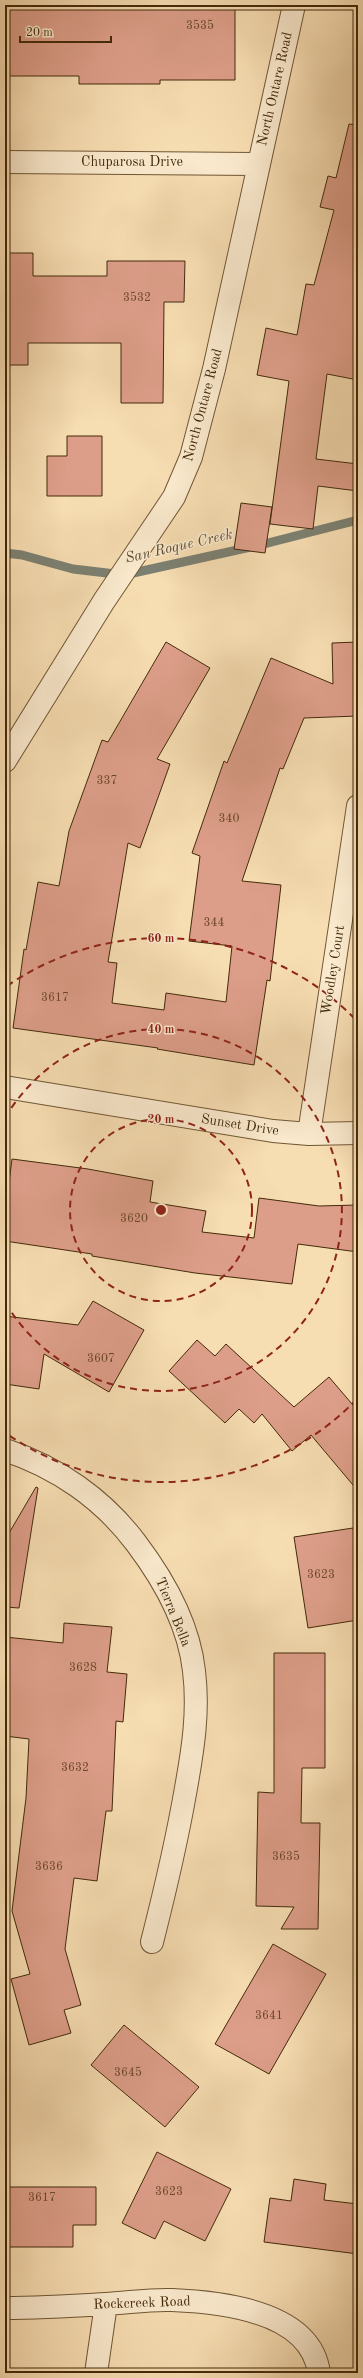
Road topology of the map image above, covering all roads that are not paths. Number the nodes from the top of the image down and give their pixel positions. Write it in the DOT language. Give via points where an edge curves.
graph roads {
  1 [pos="294,5"];
  2 [pos="5,162"];
  3 [pos="258,164"];
  4 [pos="5,761"];
  5 [pos="358,806"];
  6 [pos="5,1087"];
  7 [pos="358,1133"];
  8 [pos="309,1134"];
  9 [pos="5,1450"];
  10 [pos="152,1942"];
  11 [pos="106,2304"];
  12 [pos="5,2308"];
  13 [pos="96,2373"];
  14 [pos="320,2373"];
  1 -- 3 [label="street, North Ontare Road"];
  2 -- 3 [label="street, Chuparosa Drive"];
  3 -- 4 [label="street, North Ontare Road" via="214,369 192,457 174,497 104,601"];
  5 -- 8 [label="street, Woodley Court"];
  6 -- 8 [label="street, Sunset Drive" via="273,1131"];
  7 -- 8 [label="street, Sunset Drive"];
  9 -- 10 [label="street, Tierra Bella" via="23,1456 64,1477 90,1494 124,1528 153,1565 168,1592 186,1636 194,1670 194,1744 176,1845"];
  11 -- 12 [label="street, Rockcreek Road"];
  11 -- 13 [label="street"];
  11 -- 14 [label="street, Rockcreek Road" via="170,2300 209,2303 249,2311 286,2324 300,2335 311,2349"];
}
